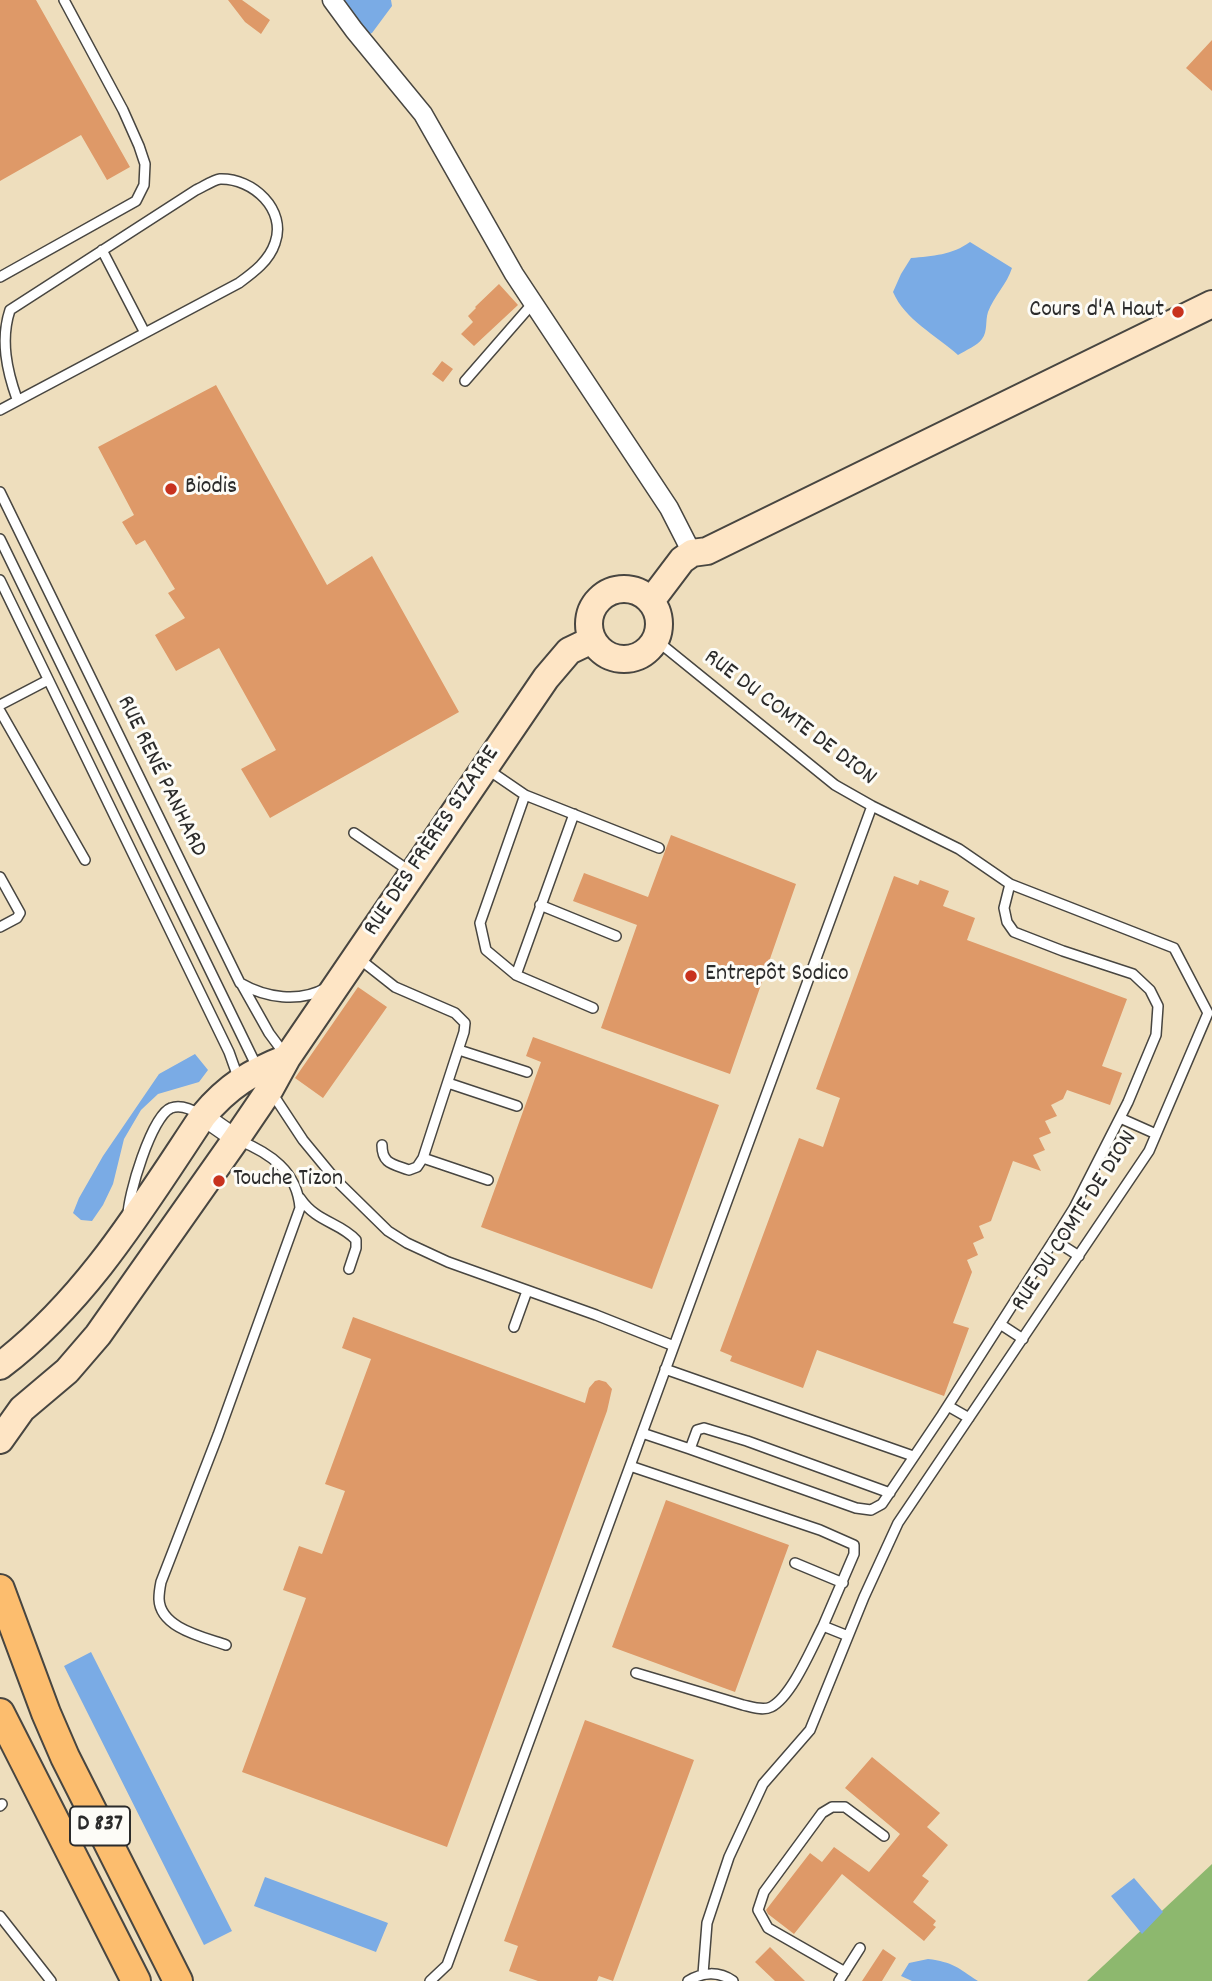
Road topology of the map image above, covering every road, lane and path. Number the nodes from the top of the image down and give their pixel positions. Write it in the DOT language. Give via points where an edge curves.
graph roads {
  1 [pos="64,0"];
  2 [pos="332,0"];
  3 [pos="102,250"];
  4 [pos="0,277"];
  5 [pos="533,303"];
  6 [pos="1212,304"];
  7 [pos="145,332"];
  8 [pos="466,381"];
  9 [pos="17,399"];
  10 [pos="0,410"];
  11 [pos="0,492"];
  12 [pos="0,539"];
  13 [pos="692,553"];
  14 [pos="0,580"];
  15 [pos="651,601"];
  16 [pos="592,640"];
  17 [pos="656,640"];
  18 [pos="48,680"];
  19 [pos="0,705"];
  20 [pos="0,711"];
  21 [pos="485,767"];
  22 [pos="525,795"];
  23 [pos="872,806"];
  24 [pos="574,814"];
  25 [pos="354,833"];
  26 [pos="659,848"];
  27 [pos="85,860"];
  28 [pos="412,873"];
  29 [pos="0,877"];
  30 [pos="1010,884"];
  31 [pos="540,905"];
  32 [pos="0,927"];
  33 [pos="617,936"];
  34 [pos="356,956"];
  35 [pos="516,975"];
  36 [pos="340,980"];
  37 [pos="240,983"];
  38 [pos="593,1008"];
  39 [pos="459,1050"];
  40 [pos="287,1058"];
  41 [pos="527,1072"];
  42 [pos="256,1080"];
  43 [pos="448,1083"];
  44 [pos="517,1106"];
  45 [pos="203,1116"];
  46 [pos="1120,1118"];
  47 [pos="1156,1135"];
  48 [pos="236,1139"];
  49 [pos="382,1145"];
  50 [pos="423,1158"];
  51 [pos="488,1180"];
  52 [pos="299,1196"];
  53 [pos="128,1227"];
  54 [pos="1054,1240"];
  55 [pos="1079,1256"];
  56 [pos="349,1269"];
  57 [pos="527,1291"];
  58 [pos="1000,1324"];
  59 [pos="514,1327"];
  60 [pos="1023,1339"];
  61 [pos="674,1346"];
  62 [pos="0,1366"];
  63 [pos="666,1369"];
  64 [pos="948,1406"];
  65 [pos="969,1418"];
  66 [pos="642,1433"];
  67 [pos="0,1440"];
  68 [pos="690,1449"];
  69 [pos="914,1456"];
  70 [pos="630,1466"];
  71 [pos="890,1493"];
  72 [pos="795,1563"];
  73 [pos="843,1583"];
  74 [pos="0,1589"];
  75 [pos="823,1626"];
  76 [pos="848,1636"];
  77 [pos="226,1645"];
  78 [pos="636,1673"];
  79 [pos="0,1713"];
  80 [pos="884,1836"];
  81 [pos="0,1916"];
  82 [pos="860,1948"];
  83 [pos="845,1972"];
  84 [pos="703,1974"];
  85 [pos="51,1981"];
  86 [pos="136,1981"];
  87 [pos="178,1981"];
  88 [pos="430,1981"];
  89 [pos="688,1981"];
  90 [pos="733,1981"];
  91 [pos="839,1981"];
  1 -- 4 [label="lane" via="139,146 145,164 144,185 136,201"];
  2 -- 5 [label="street" via="423,114"];
  3 -- 7 [label="lane"];
  3 -- 7 [label="lane" via="218,179 248,186 271,206 279,226 276,243 257,271"];
  3 -- 9 [label="lane" via="10,310 6,369"];
  5 -- 8 [label="lane"];
  5 -- 13 [label="street" via="669,508"];
  6 -- 13 [label="street" via="707,551"];
  7 -- 9 [label="lane"];
  9 -- 10 [label="lane"];
  11 -- 37 [label="lane, RUE RENÉ PANHARD"];
  12 -- 42 [label="lane"];
  13 -- 15 [label="street"];
  14 -- 18 [label="lane"];
  15 -- 16 [label="street" via="634,590 614,590 597,601 589,620"];
  15 -- 17 [label="street" via="660,627"];
  16 -- 17 [label="street" via="605,654 624,660 643,655"];
  16 -- 21 [label="street, RUE DES FRÈRES SIZAIRE" via="569,651 546,678"];
  17 -- 23 [label="lane, RUE DU COMTE DE DION" via="835,785"];
  18 -- 19 [label="lane"];
  18 -- 42 [label="lane" via="229,1052"];
  20 -- 27 [label="lane"];
  21 -- 22 [label="lane"];
  21 -- 28 [label="street, RUE DES FRÈRES SIZAIRE"];
  22 -- 24 [label="lane"];
  22 -- 35 [label="lane" via="480,923 486,950"];
  23 -- 30 [label="lane, RUE DU COMTE DE DION" via="959,849"];
  23 -- 61 [label="lane"];
  24 -- 26 [label="lane"];
  24 -- 31 [label="lane"];
  25 -- 28 [label="lane"];
  28 -- 34 [label="street, RUE DES FRÈRES SIZAIRE"];
  29 -- 32 [label="lane" via="20,913"];
  30 -- 46 [label="lane" via="1004,908 1014,932 1133,974 1150,990 1158,1006 1156,1034"];
  30 -- 47 [label="lane, RUE DU COMTE DE DION" via="1174,948 1209,1013"];
  31 -- 33 [label="lane"];
  31 -- 35 [label="lane"];
  34 -- 36 [label="street, RUE DES FRÈRES SIZAIRE"];
  34 -- 39 [label="lane" via="395,987 459,1016 465,1023"];
  35 -- 38 [label="lane"];
  36 -- 37 [label="lane" via="297,997 257,993"];
  36 -- 40 [label="street, RUE DES FRÈRES SIZAIRE"];
  37 -- 40 [label="lane, RUE RENÉ PANHARD"];
  39 -- 41 [label="lane"];
  39 -- 43 [label="lane"];
  40 -- 42 [label="street"];
  42 -- 45 [label="street" via="217,1099"];
  42 -- 48 [label="street"];
  42 -- 57 [label="lane" via="335,1180 388,1231 423,1252"];
  43 -- 44 [label="lane"];
  43 -- 50 [label="lane"];
  45 -- 48 [label="street"];
  45 -- 53 [label="street"];
  45 -- 53 [label="lane" via="183,1107 171,1107 162,1115 149,1138 128,1202"];
  46 -- 47 [label="lane"];
  46 -- 54 [label="lane"];
  47 -- 55 [label="lane, RUE DU COMTE DE DION"];
  48 -- 52 [label="lane" via="272,1158 294,1182"];
  48 -- 67 [label="street" via="98,1335 67,1371 22,1409"];
  49 -- 50 [label="lane" via="385,1160 409,1170"];
  50 -- 51 [label="lane"];
  52 -- 56 [label="lane" via="318,1217 356,1240"];
  52 -- 77 [label="lane" via="295,1226 161,1582 159,1602 166,1617 178,1627"];
  53 -- 62 [label="street" via="61,1313"];
  54 -- 55 [label="lane"];
  54 -- 58 [label="lane"];
  55 -- 60 [label="lane, RUE DU COMTE DE DION"];
  57 -- 59 [label="lane"];
  57 -- 61 [label="lane"];
  58 -- 60 [label="lane"];
  58 -- 64 [label="lane"];
  60 -- 65 [label="lane, RUE DU COMTE DE DION"];
  61 -- 63 [label="lane"];
  63 -- 66 [label="lane"];
  63 -- 69 [label="lane"];
  64 -- 65 [label="lane"];
  64 -- 69 [label="lane"];
  65 -- 76 [label="lane, RUE DU COMTE DE DION" via="898,1523"];
  66 -- 68 [label="lane"];
  66 -- 70 [label="lane"];
  68 -- 71 [label="lane" via="856,1508 872,1510"];
  68 -- 71 [label="lane" via="697,1430 704,1428"];
  69 -- 71 [label="lane"];
  70 -- 73 [label="lane" via="854,1545"];
  70 -- 88 [label="lane" via="447,1965"];
  72 -- 73 [label="lane"];
  73 -- 75 [label="lane"];
  74 -- 87 [label="main road, D 837" via="65,1757"];
  75 -- 76 [label="lane"];
  75 -- 78 [label="lane" via="794,1682 771,1707 758,1709"];
  76 -- 84 [label="lane, RUE DU COMTE DE DION" via="810,1730 763,1784 729,1857 707,1923"];
  79 -- 86 [label="main road, D 837"];
  80 -- 83 [label="lane" via="845,1807 832,1807 822,1813 764,1892 758,1910 768,1928"];
  81 -- 85 [label="lane"];
  82 -- 83 [label="lane"];
  83 -- 91 [label="lane"];
  84 -- 89 [label="lane"];
  84 -- 90 [label="lane" via="716,1973"];
}
